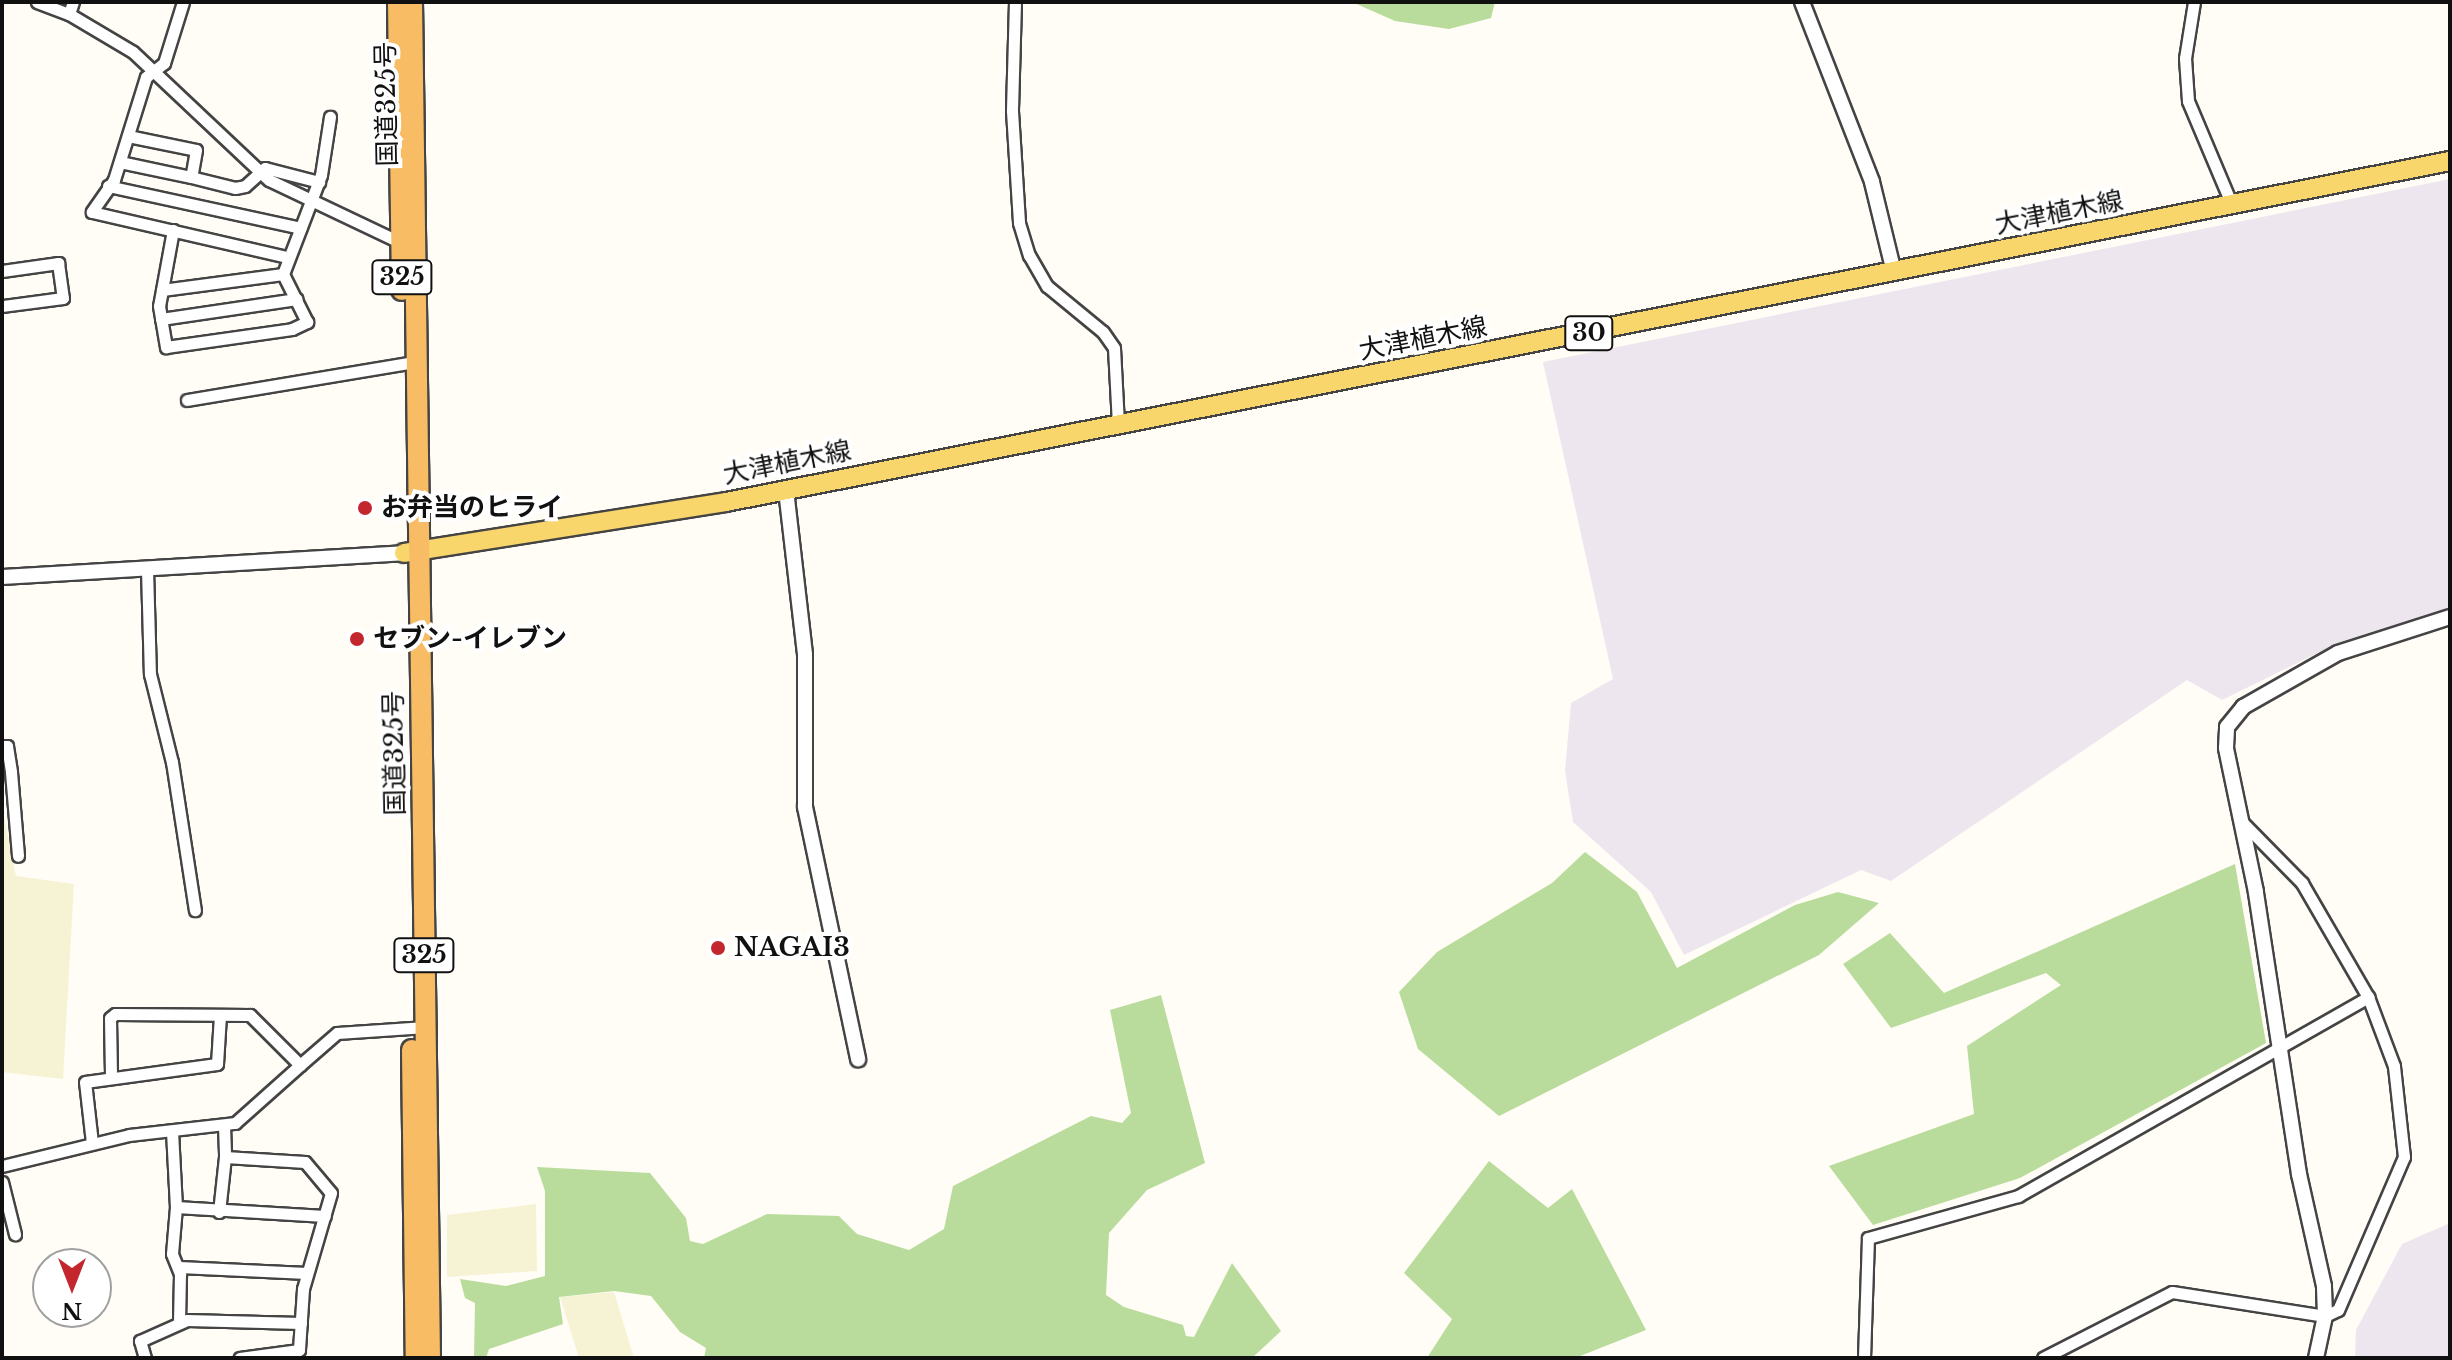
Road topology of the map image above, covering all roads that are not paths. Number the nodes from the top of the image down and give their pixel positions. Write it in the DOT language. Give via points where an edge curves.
graph roads {
  1 [pos="37,2"];
  2 [pos="183,2"];
  3 [pos="398,2"];
  4 [pos="412,2"];
  5 [pos="1015,2"];
  6 [pos="1802,2"];
  7 [pos="2194,2"];
  8 [pos="71,8"];
  9 [pos="152,73"];
  10 [pos="330,117"];
  11 [pos="128,136"];
  12 [pos="2450,161"];
  13 [pos="120,162"];
  14 [pos="260,173"];
  15 [pos="191,177"];
  16 [pos="319,182"];
  17 [pos="108,186"];
  18 [pos="310,203"];
  19 [pos="2232,205"];
  20 [pos="300,228"];
  21 [pos="173,230"];
  22 [pos="408,245"];
  23 [pos="287,257"];
  24 [pos="2,271"];
  25 [pos="1894,272"];
  26 [pos="283,274"];
  27 [pos="162,290"];
  28 [pos="297,299"];
  29 [pos="2,306"];
  30 [pos="161,319"];
  31 [pos="409,363"];
  32 [pos="187,400"];
  33 [pos="1118,425"];
  34 [pos="786,490"];
  35 [pos="410,552"];
  36 [pos="147,569"];
  37 [pos="2,577"];
  38 [pos="2450,617"];
  39 [pos="2,746"];
  40 [pos="2241,821"];
  41 [pos="18,856"];
  42 [pos="195,910"];
  43 [pos="2368,997"];
  44 [pos="220,1015"];
  45 [pos="419,1027"];
  46 [pos="2277,1048"];
  47 [pos="858,1059"];
  48 [pos="300,1065"];
  49 [pos="111,1078"];
  50 [pos="224,1125"];
  51 [pos="172,1131"];
  52 [pos="92,1143"];
  53 [pos="225,1157"];
  54 [pos="2,1166"];
  55 [pos="2,1182"];
  56 [pos="176,1207"];
  57 [pos="219,1212"];
  58 [pos="325,1216"];
  59 [pos="15,1234"];
  60 [pos="179,1267"];
  61 [pos="307,1273"];
  62 [pos="2325,1316"];
  63 [pos="179,1323"];
  64 [pos="301,1323"];
  65 [pos="145,1358"];
  66 [pos="240,1358"];
  67 [pos="416,1358"];
  68 [pos="430,1358"];
  69 [pos="1864,1358"];
  70 [pos="2043,1358"];
  71 [pos="2316,1358"];
  1 -- 8 [label="street"];
  2 -- 9 [label="street" via="164,63"];
  3 -- 22 [label="highway, 国道325号 / 325"];
  4 -- 22 [label="highway, 国道325号 / 325"];
  5 -- 33 [label="street" via="1012,111 1019,223 1047,286 1109,339 1116,365"];
  6 -- 25 [label="street" via="1872,182"];
  7 -- 19 [label="street" via="2185,58 2188,101"];
  8 -- 9 [label="street" via="133,52"];
  9 -- 11 [label="street" via="146,77"];
  9 -- 14 [label="street"];
  10 -- 16 [label="street"];
  11 -- 13 [label="street"];
  11 -- 15 [label="street" via="196,150"];
  12 -- 19 [label="main road, 大津植木線 / 30"];
  13 -- 15 [label="street"];
  13 -- 17 [label="street"];
  14 -- 15 [label="street" via="235,188"];
  14 -- 16 [label="street" via="265,168"];
  14 -- 18 [label="street"];
  16 -- 18 [label="street"];
  17 -- 20 [label="street"];
  17 -- 21 [label="street" via="92,212"];
  18 -- 20 [label="street"];
  18 -- 22 [label="street"];
  19 -- 25 [label="main road, 大津植木線 / 30"];
  20 -- 23 [label="street"];
  21 -- 23 [label="street"];
  21 -- 27 [label="street"];
  22 -- 31 [label="highway, 国道325号 / 325"];
  23 -- 26 [label="street"];
  24 -- 29 [label="street" via="58,263 63,298"];
  25 -- 33 [label="main road, 大津植木線 / 30"];
  26 -- 27 [label="street"];
  26 -- 28 [label="street"];
  27 -- 30 [label="street"];
  28 -- 30 [label="street"];
  28 -- 30 [label="street" via="307,322 257,335 166,347"];
  31 -- 32 [label="street"];
  31 -- 35 [label="highway, 国道325号 / 325"];
  33 -- 34 [label="main road, 大津植木線 / 30"];
  34 -- 35 [label="main road, 大津植木線 / 30"];
  34 -- 47 [label="street" via="805,655 805,807"];
  35 -- 36 [label="street"];
  35 -- 45 [label="highway, 国道325号 / 325"];
  36 -- 37 [label="street"];
  36 -- 42 [label="street" via="150,674 172,762"];
  38 -- 40 [label="street" via="2338,653 2229,719 2226,748"];
  39 -- 41 [label="street" via="7,746 11,772"];
  40 -- 43 [label="street" via="2302,883"];
  40 -- 46 [label="street"];
  43 -- 46 [label="street"];
  43 -- 62 [label="street" via="2394,1066 2404,1157 2338,1310"];
  44 -- 48 [label="street" via="255,1016"];
  44 -- 49 [label="street" via="217,1064"];
  44 -- 49 [label="street" via="111,1015"];
  45 -- 48 [label="street" via="337,1033"];
  45 -- 67 [label="highway, 国道325号 / 325"];
  45 -- 68 [label="highway, 国道325号 / 325"];
  46 -- 62 [label="street" via="2299,1174 2317,1238"];
  46 -- 69 [label="street" via="2018,1196 1868,1238"];
  48 -- 50 [label="street" via="244,1117"];
  49 -- 52 [label="street" via="84,1085"];
  50 -- 51 [label="street"];
  50 -- 53 [label="street"];
  51 -- 52 [label="street"];
  51 -- 56 [label="street"];
  52 -- 54 [label="street"];
  53 -- 57 [label="street"];
  53 -- 58 [label="street" via="305,1162 330,1190"];
  55 -- 59 [label="street"];
  56 -- 57 [label="street"];
  56 -- 60 [label="street" via="172,1254"];
  57 -- 58 [label="street"];
  58 -- 61 [label="street"];
  60 -- 61 [label="street"];
  60 -- 63 [label="street"];
  61 -- 64 [label="street"];
  62 -- 70 [label="street" via="2172,1292"];
  62 -- 71 [label="street"];
  63 -- 64 [label="street"];
  63 -- 65 [label="street" via="140,1341"];
  64 -- 66 [label="street" via="298,1352 256,1352"];
}
